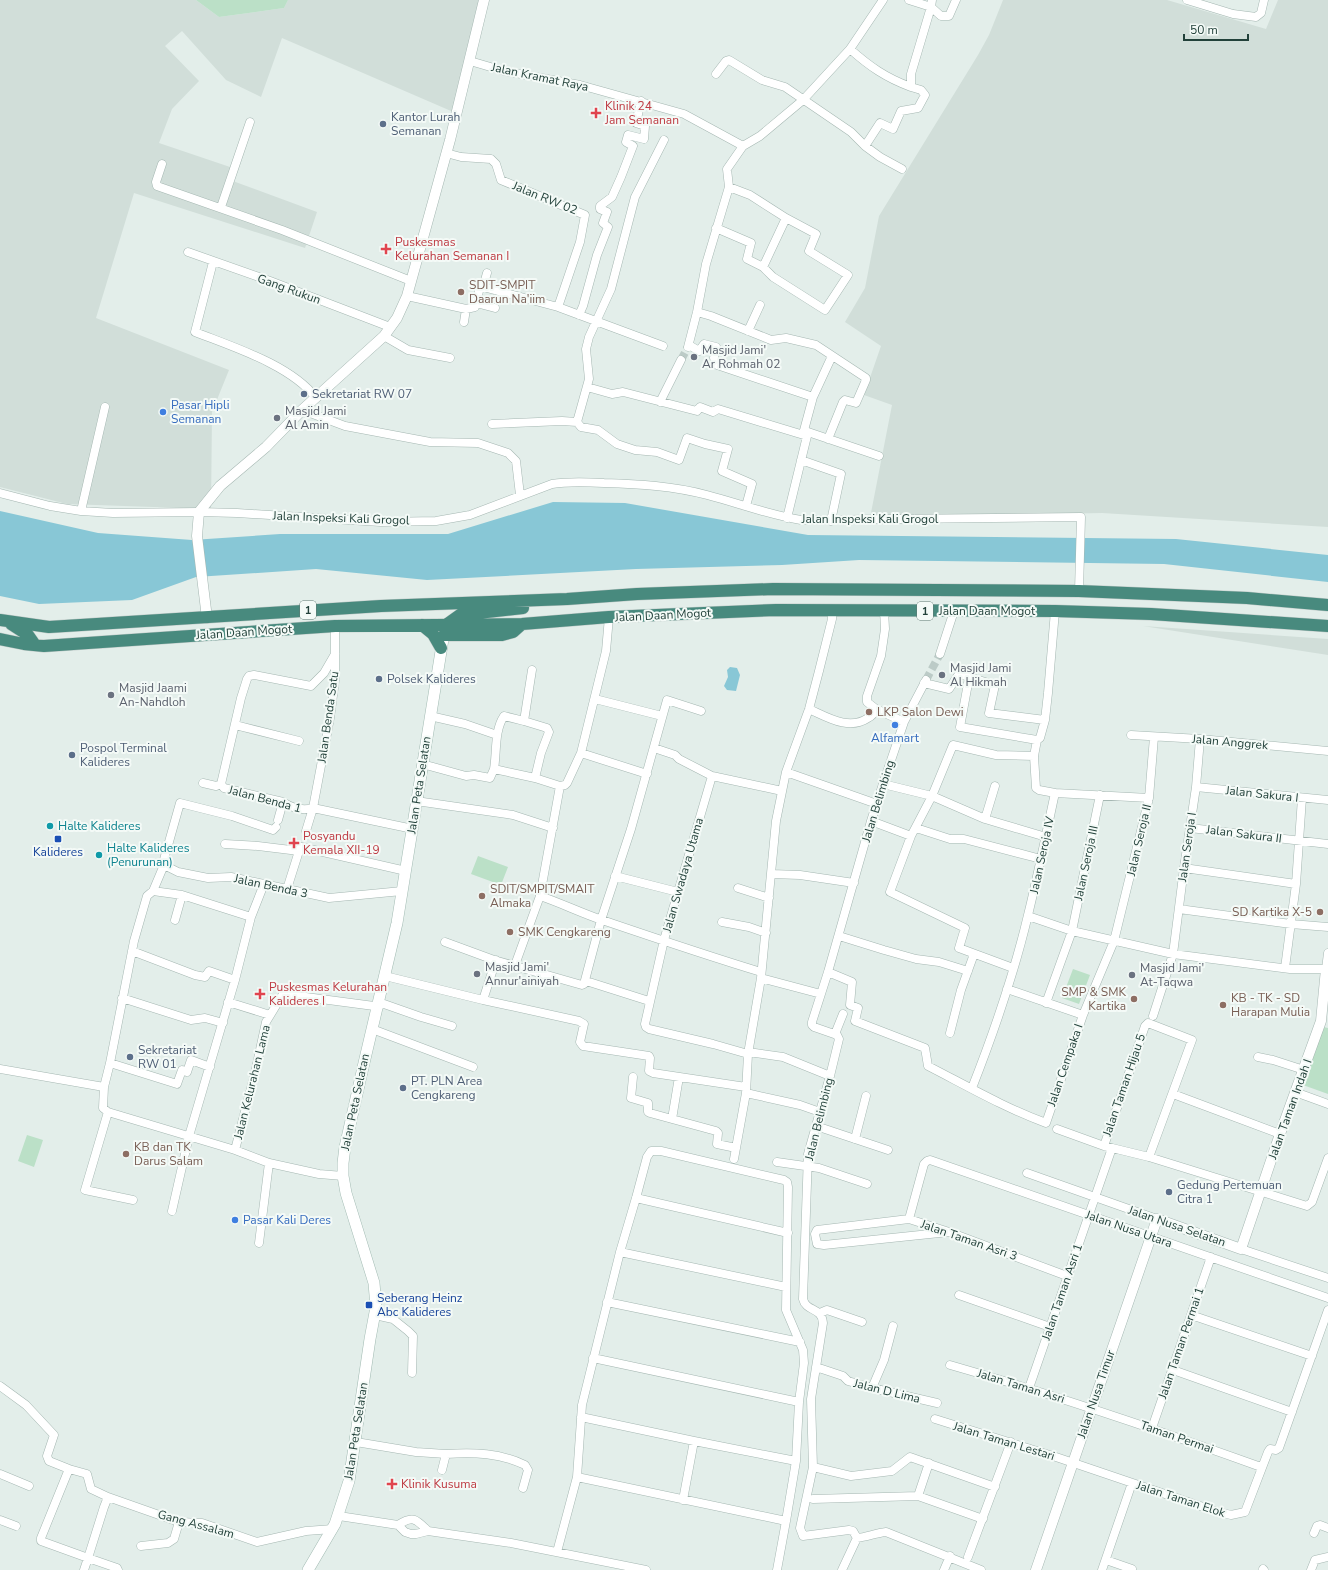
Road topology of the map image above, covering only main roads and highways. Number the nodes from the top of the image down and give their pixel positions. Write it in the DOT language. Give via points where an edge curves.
graph roads {
  1 [pos="799,588"];
  2 [pos="773,589"];
  3 [pos="567,599"];
  4 [pos="1328,605"];
  5 [pos="776,610"];
  6 [pos="800,610"];
  7 [pos="4,621"];
  8 [pos="422,625"];
  9 [pos="1328,626"];
  10 [pos="49,627"];
  11 [pos="445,630"];
  12 [pos="0,639"];
  13 [pos="30,643"];
  14 [pos="441,648"];
  15 [pos="308,1570"];
  1 -- 2 [label="highway, Jalan Daan Mogot / 1"];
  1 -- 4 [label="highway, Jalan Daan Mogot / 1" via="1079,587"];
  1 -- 6 [label="highway" via="796,599"];
  2 -- 3 [label="highway, Jalan Daan Mogot / 1"];
  2 -- 5 [label="highway" via="777,598"];
  3 -- 10 [label="highway, Jalan Daan Mogot / 1" via="380,606"];
  3 -- 11 [label="highway" via="558,605 460,615"];
  5 -- 6 [label="highway, Jalan Daan Mogot / 1"];
  5 -- 11 [label="highway, Jalan Daan Mogot / 1" via="609,617 522,624 513,632 502,635"];
  6 -- 9 [label="highway, Jalan Daan Mogot / 1" via="1055,611 1151,614"];
  7 -- 10 [label="highway, Jalan Daan Mogot / 1"];
  7 -- 13 [label="highway" via="24,632"];
  8 -- 11 [label="highway, Jalan Daan Mogot / 1"];
  8 -- 13 [label="highway, Jalan Daan Mogot / 1" via="335,626 44,646"];
  8 -- 14 [label="highway"];
  10 -- 13 [label="highway"];
  11 -- 14 [label="main road, Jalan Peta Selatan"];
  12 -- 13 [label="highway, Jalan Daan Mogot / 1"];
  14 -- 15 [label="main road, Jalan Peta Selatan" via="406,871 385,976 345,1146 343,1176 346,1193 374,1283 375,1315 349,1481 339,1516"];
}
